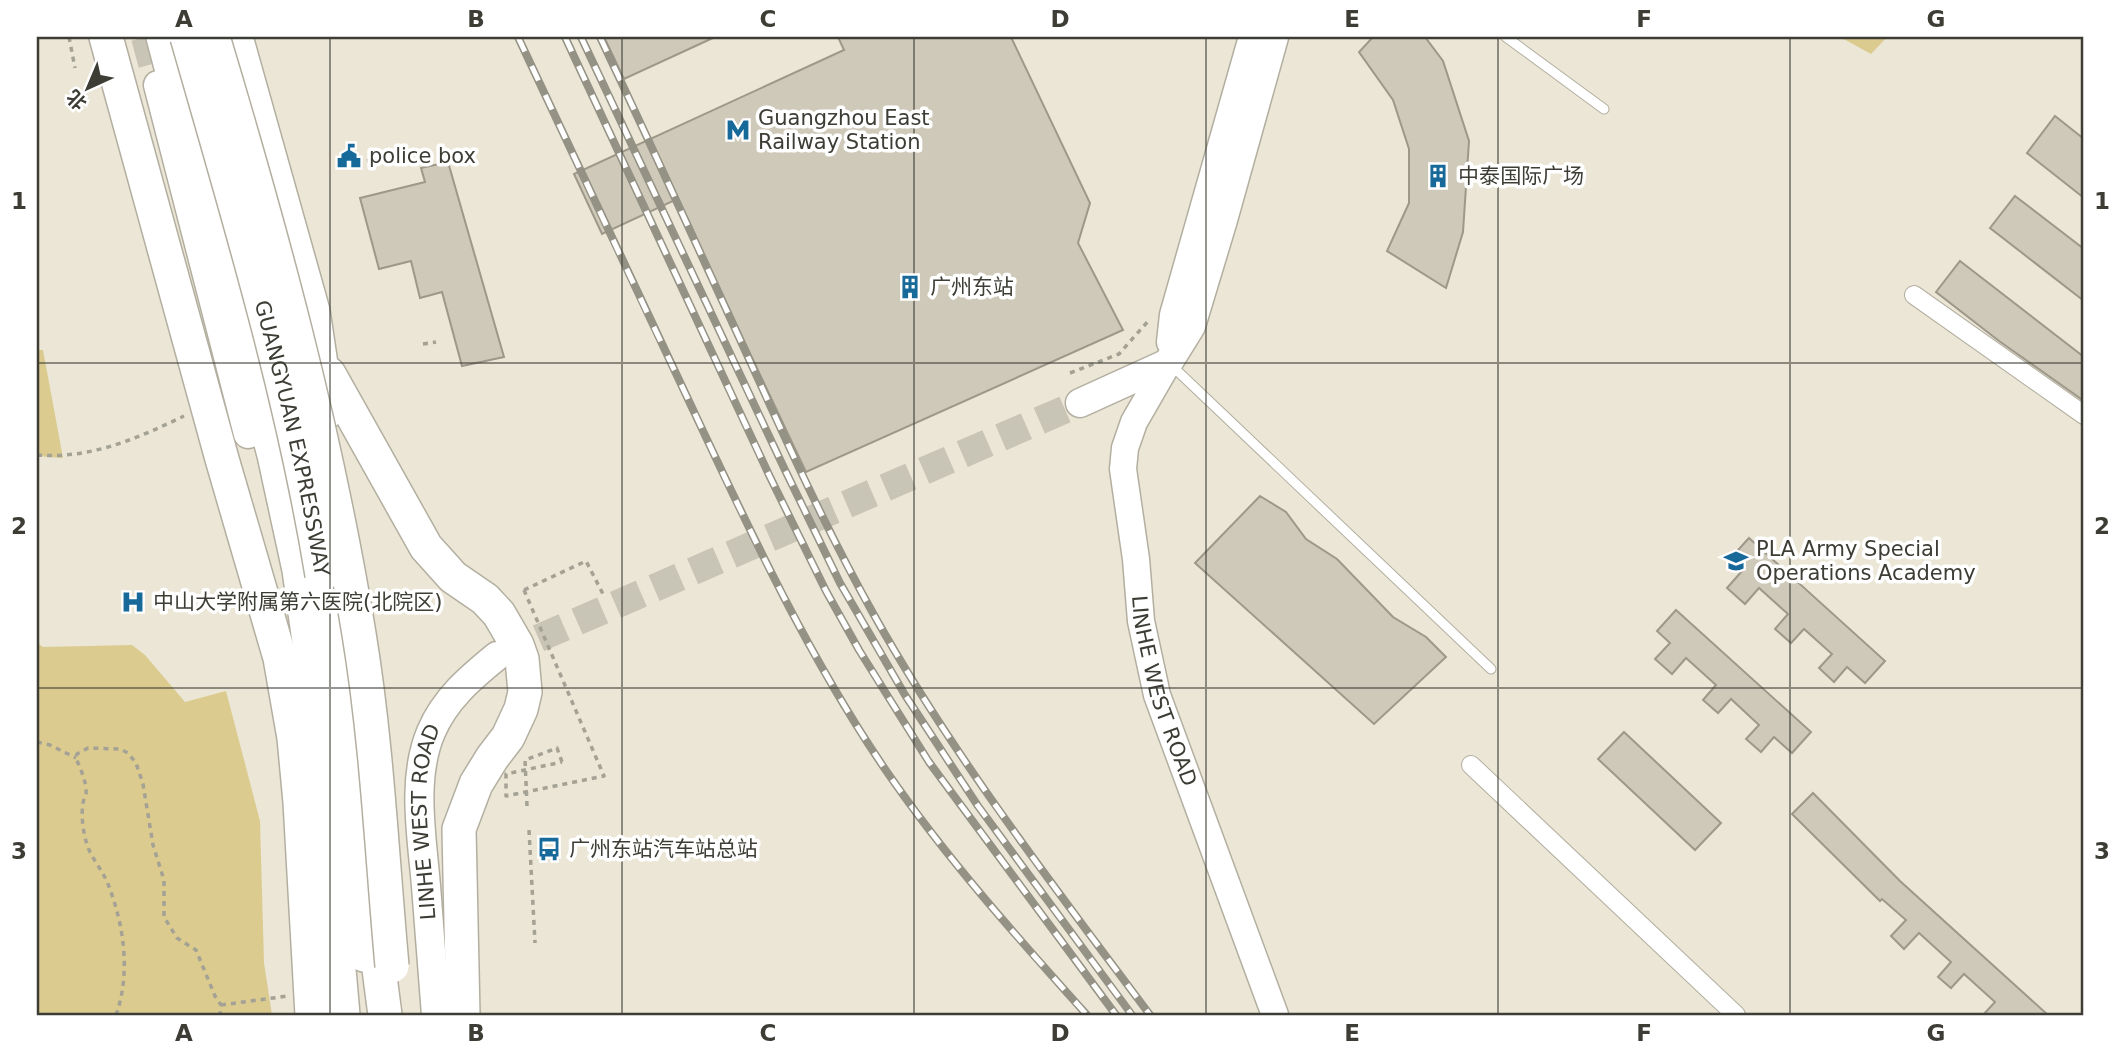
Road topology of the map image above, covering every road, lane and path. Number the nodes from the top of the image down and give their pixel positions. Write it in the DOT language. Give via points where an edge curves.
graph roads {
  1 [pos="69,37"];
  2 [pos="106,37"];
  3 [pos="163,37"];
  4 [pos="187,37"];
  5 [pos="213,37"];
  6 [pos="236,37"];
  7 [pos="1253,37"];
  8 [pos="1274,37"];
  9 [pos="1506,37"];
  10 [pos="75,68"];
  11 [pos="158,85"];
  12 [pos="1604,109"];
  13 [pos="386,155"];
  14 [pos="367,161"];
  15 [pos="1914,295"];
  16 [pos="436,342"];
  17 [pos="423,344"];
  18 [pos="320,358"];
  19 [pos="1168,363"];
  20 [pos="1080,403"];
  21 [pos="183,407"];
  22 [pos="2084,415"];
  23 [pos="248,434"];
  24 [pos="37,455"];
  25 [pos="603,594"];
  26 [pos="497,656"];
  27 [pos="312,664"];
  28 [pos="1491,669"];
  29 [pos="286,687"];
  30 [pos="37,742"];
  31 [pos="76,758"];
  32 [pos="1471,765"];
  33 [pos="527,806"];
  34 [pos="459,829"];
  35 [pos="529,830"];
  36 [pos="535,943"];
  37 [pos="221,1005"];
  38 [pos="311,1006"];
  39 [pos="116,1015"];
  40 [pos="220,1015"];
  41 [pos="343,1015"];
  42 [pos="371,1015"];
  43 [pos="385,1015"];
  44 [pos="398,1015"];
  45 [pos="436,1015"];
  46 [pos="463,1015"];
  47 [pos="479,1015"];
  48 [pos="1275,1015"];
  49 [pos="1736,1015"];
  1 -- 10 [label="path"];
  2 -- 29 [label="highway"];
  3 -- 27 [label="highway" via="274,455 299,570"];
  4 -- 42 [label="highway, GUANGYUAN EXPRESSWAY, bridge" via="284,387 313,519 342,717"];
  5 -- 44 [label="highway, GUANGYUAN EXPRESSWAY, bridge" via="284,278 341,532 366,688"];
  6 -- 18 [label="highway" via="313,311"];
  7 -- 19 [label="main road, LINHE WEST ROAD" via="1174,315"];
  8 -- 19 [label="main road, LINHE WEST ROAD" via="1191,326"];
  9 -- 12 [label="lane"];
  11 -- 23 [label="main road"];
  13 -- 14 [label="path"];
  15 -- 22 [label="street"];
  16 -- 17 [label="path"];
  18 -- 34 [label="highway" via="426,547 453,577 499,614 522,659 525,692 521,709 476,784"];
  18 -- 43 [label="highway" via="375,676 361,774"];
  19 -- 20 [label="main road"];
  19 -- 28 [label="lane"];
  19 -- 48 [label="main road, LINHE WEST ROAD" via="1134,422 1125,448 1123,469 1141,621 1157,695"];
  21 -- 24 [label="path" via="185,416 115,446 78,454"];
  23 -- 27 [label="highway"];
  23 -- 29 [label="highway" via="274,569"];
  25 -- 33 [label="path, bridge" via="586,561 524,590 604,776 506,796 506,774 562,762 557,748 525,760"];
  26 -- 45 [label="main road, LINHE WEST ROAD" via="446,705 423,757 420,798"];
  27 -- 41 [label="highway"];
  29 -- 38 [label="highway" via="300,802"];
  30 -- 31 [label="path"];
  31 -- 37 [label="path" via="88,748 105,747 128,753 136,763 164,880 164,917 177,938 196,950"];
  31 -- 39 [label="path" via="86,792 82,819 86,841 120,922 124,981"];
  32 -- 49 [label="street"];
  34 -- 46 [label="highway"];
  34 -- 47 [label="highway"];
  35 -- 36 [label="path"];
  37 -- 38 [label="path" via="279,996"];
  37 -- 40 [label="path"];
}
